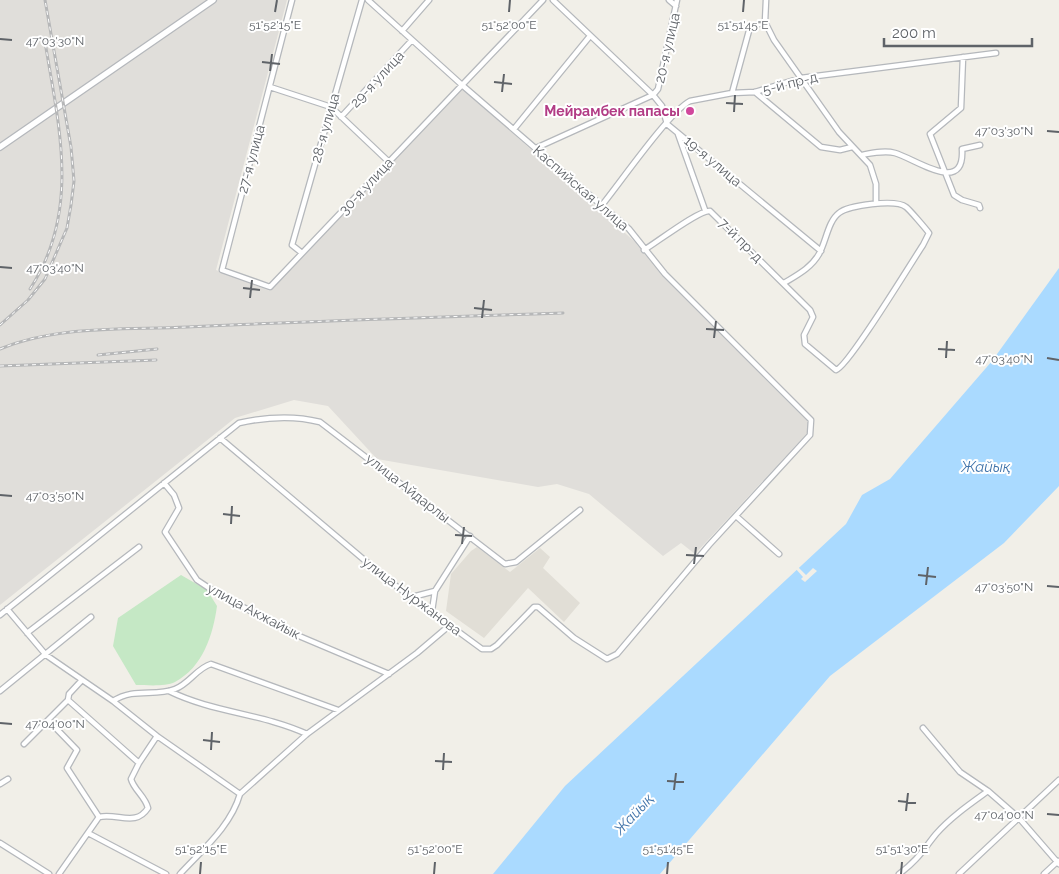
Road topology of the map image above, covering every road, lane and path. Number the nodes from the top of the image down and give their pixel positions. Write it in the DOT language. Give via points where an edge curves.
graph roads {
  1 [pos="213,0"];
  2 [pos="292,0"];
  3 [pos="362,0"];
  4 [pos="368,0"];
  5 [pos="430,0"];
  6 [pos="544,0"];
  7 [pos="553,0"];
  8 [pos="669,0"];
  9 [pos="678,0"];
  10 [pos="766,0"];
  11 [pos="676,6"];
  12 [pos="765,22"];
  13 [pos="402,31"];
  14 [pos="590,36"];
  15 [pos="412,40"];
  16 [pos="996,53"];
  17 [pos="963,57"];
  18 [pos="801,78"];
  19 [pos="462,85"];
  20 [pos="270,87"];
  21 [pos="755,92"];
  22 [pos="732,93"];
  23 [pos="653,95"];
  24 [pos="331,107"];
  25 [pos="341,117"];
  26 [pos="667,124"];
  27 [pos="514,129"];
  28 [pos="677,132"];
  29 [pos="980,145"];
  30 [pos="0,147"];
  31 [pos="852,147"];
  32 [pos="536,148"];
  33 [pos="861,155"];
  34 [pos="389,162"];
  35 [pos="946,172"];
  36 [pos="876,203"];
  37 [pos="602,206"];
  38 [pos="980,208"];
  39 [pos="705,210"];
  40 [pos="644,250"];
  41 [pos="821,250"];
  42 [pos="302,253"];
  43 [pos="784,283"];
  44 [pos="270,287"];
  45 [pos="220,438"];
  46 [pos="164,483"];
  47 [pos="580,510"];
  48 [pos="736,516"];
  49 [pos="470,536"];
  50 [pos="139,547"];
  51 [pos="779,554"];
  52 [pos="435,591"];
  53 [pos="412,597"];
  54 [pos="7,609"];
  55 [pos="432,611"];
  56 [pos="0,614"];
  57 [pos="91,617"];
  58 [pos="450,625"];
  59 [pos="27,633"];
  60 [pos="46,655"];
  61 [pos="389,674"];
  62 [pos="82,680"];
  63 [pos="0,691"];
  64 [pos="169,691"];
  65 [pos="68,700"];
  66 [pos="113,701"];
  67 [pos="338,710"];
  68 [pos="48,720"];
  69 [pos="923,728"];
  70 [pos="307,734"];
  71 [pos="157,736"];
  72 [pos="24,744"];
  73 [pos="139,763"];
  74 [pos="8,779"];
  75 [pos="1059,780"];
  76 [pos="0,784"];
  77 [pos="988,791"];
  78 [pos="240,794"];
  79 [pos="100,817"];
  80 [pos="1019,818"];
  81 [pos="88,833"];
  82 [pos="0,843"];
  83 [pos="1058,862"];
  84 [pos="49,874"];
  85 [pos="59,874"];
  86 [pos="166,874"];
  87 [pos="180,874"];
  88 [pos="899,874"];
  89 [pos="959,874"];
  90 [pos="1044,874"];
  1 -- 30 [label="street"];
  2 -- 20 [label="street, 27-я улица"];
  3 -- 24 [label="street, 28-я улица"];
  4 -- 13 [label="street, Каспийская улица"];
  5 -- 13 [label="street"];
  6 -- 19 [label="street, 30-я улица"];
  7 -- 14 [label="street, 19-я улица"];
  8 -- 11 [label="street"];
  9 -- 11 [label="street, 20-я улица"];
  10 -- 12 [label="street"];
  11 -- 23 [label="street, 20-я улица" via="658,88"];
  12 -- 18 [label="street"];
  12 -- 22 [label="street" via="750,27"];
  13 -- 15 [label="street, Каспийская улица"];
  14 -- 23 [label="street, 19-я улица"];
  14 -- 27 [label="street"];
  15 -- 19 [label="street, Каспийская улица"];
  15 -- 25 [label="street, 29-я улица"];
  16 -- 17 [label="street, 5-й пр-д"];
  17 -- 18 [label="street, 5-й пр-д"];
  17 -- 35 [label="street" via="961,108 930,134"];
  18 -- 21 [label="street, 5-й пр-д"];
  18 -- 31 [label="street"];
  19 -- 27 [label="street, Каспийская улица"];
  19 -- 34 [label="street, 30-я улица"];
  20 -- 24 [label="street, 29-я улица"];
  20 -- 44 [label="street, 27-я улица" via="222,270"];
  21 -- 22 [label="street, 5-й пр-д"];
  21 -- 31 [label="street" via="821,147 840,150"];
  22 -- 26 [label="street, 5-й пр-д" via="690,101"];
  23 -- 26 [label="street, 19-я улица" via="662,106"];
  23 -- 32 [label="street"];
  24 -- 25 [label="street, 29-я улица"];
  24 -- 42 [label="street, 28-я улица" via="292,245"];
  25 -- 34 [label="street, 29-я улица"];
  26 -- 28 [label="street, 19-я улица"];
  26 -- 37 [label="street, 5-й пр-д"];
  27 -- 32 [label="street, Каспийская улица"];
  28 -- 39 [label="street"];
  28 -- 41 [label="street, 19-я улица"];
  29 -- 35 [label="street" via="962,149 960,168"];
  31 -- 33 [label="street"];
  32 -- 37 [label="street, Каспийская улица"];
  33 -- 35 [label="street" via="894,152 933,171"];
  33 -- 36 [label="street" via="873,174"];
  34 -- 42 [label="street, 30-я улица"];
  35 -- 38 [label="street" via="954,195"];
  36 -- 41 [label="street" via="838,213"];
  36 -- 43 [label="street, 7-й пр-д" via="906,207 926,229 928,236 839,369 832,369 805,344 804,334 813,317 807,306"];
  37 -- 40 [label="street, Каспийская улица" via="629,229"];
  39 -- 40 [label="street, 7-й пр-д"];
  39 -- 43 [label="street, 7-й пр-д" via="717,216"];
  40 -- 48 [label="street, Каспийская улица" via="811,420 810,435"];
  41 -- 43 [label="street" via="811,265"];
  42 -- 44 [label="street, 30-я улица"];
  45 -- 46 [label="street, улица Айдарлы"];
  45 -- 49 [label="street, улица Айдарлы" via="239,423 263,418 320,422"];
  45 -- 53 [label="street, улица Нуржанова"];
  46 -- 54 [label="street, улица Айдарлы"];
  46 -- 61 [label="street, улица Акжайык" via="179,508 166,532 197,580 298,636"];
  47 -- 49 [label="street, улица Айдарлы" via="516,562 506,564"];
  48 -- 51 [label="street"];
  48 -- 58 [label="street, улица Нуржанова" via="617,654 607,659 574,638 538,606 491,649 482,649"];
  49 -- 52 [label="street"];
  50 -- 59 [label="street"];
  52 -- 53 [label="street"];
  52 -- 55 [label="street"];
  53 -- 55 [label="street, улица Нуржанова"];
  54 -- 56 [label="street, улица Айдарлы"];
  54 -- 59 [label="street"];
  55 -- 58 [label="street, улица Нуржанова"];
  57 -- 60 [label="street"];
  58 -- 61 [label="street"];
  59 -- 60 [label="street"];
  60 -- 62 [label="street"];
  60 -- 63 [label="street"];
  61 -- 67 [label="street"];
  62 -- 65 [label="street" via="69,694"];
  62 -- 66 [label="street"];
  64 -- 66 [label="street" via="138,692"];
  64 -- 67 [label="street" via="177,689 211,664"];
  64 -- 70 [label="street" via="191,702 258,716"];
  65 -- 68 [label="street"];
  65 -- 73 [label="street"];
  66 -- 71 [label="street"];
  67 -- 70 [label="street"];
  68 -- 72 [label="street"];
  68 -- 79 [label="street" via="77,750 67,768"];
  69 -- 77 [label="street" via="960,772"];
  70 -- 78 [label="street"];
  71 -- 73 [label="street"];
  71 -- 78 [label="street"];
  73 -- 79 [label="street" via="131,779 146,800 148,808 144,814 130,819"];
  74 -- 76 [label="street"];
  75 -- 80 [label="street"];
  77 -- 80 [label="street"];
  77 -- 88 [label="street" via="957,813"];
  78 -- 87 [label="street" via="236,808 216,835"];
  79 -- 81 [label="street"];
  80 -- 83 [label="street"];
  80 -- 89 [label="street"];
  81 -- 85 [label="street"];
  81 -- 86 [label="street"];
  82 -- 84 [label="street"];
  83 -- 90 [label="street"];
}
